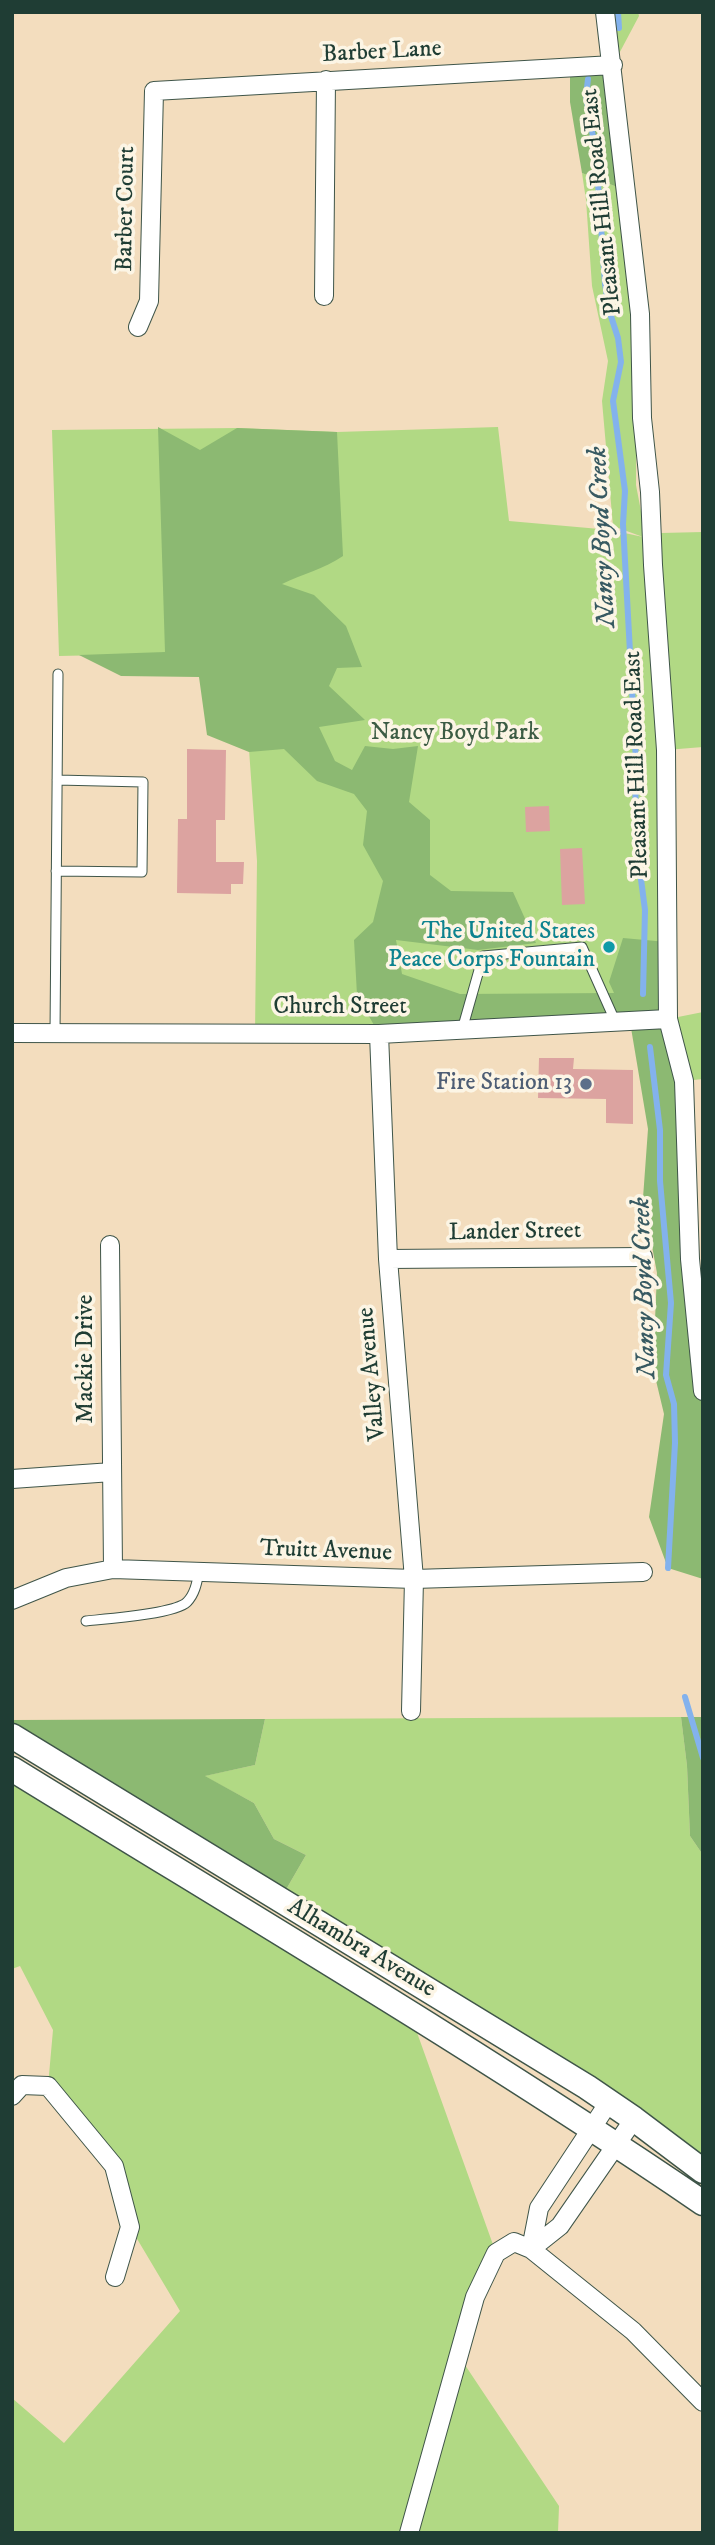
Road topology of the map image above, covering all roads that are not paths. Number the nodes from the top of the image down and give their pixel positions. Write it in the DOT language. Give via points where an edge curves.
graph roads {
  1 [pos="605,12"];
  2 [pos="613,65"];
  3 [pos="326,80"];
  4 [pos="154,91"];
  5 [pos="324,296"];
  6 [pos="138,327"];
  7 [pos="58,674"];
  8 [pos="57,780"];
  9 [pos="56,871"];
  10 [pos="668,1019"];
  11 [pos="616,1023"];
  12 [pos="462,1030"];
  13 [pos="12,1033"];
  14 [pos="55,1033"];
  15 [pos="379,1034"];
  16 [pos="110,1245"];
  17 [pos="643,1257"];
  18 [pos="388,1259"];
  19 [pos="697,1275"];
  20 [pos="700,1342"];
  21 [pos="703,1391"];
  22 [pos="112,1472"];
  23 [pos="12,1479"];
  24 [pos="113,1569"];
  25 [pos="199,1572"];
  26 [pos="643,1572"];
  27 [pos="414,1579"];
  28 [pos="12,1600"];
  29 [pos="86,1621"];
  30 [pos="411,1711"];
  31 [pos="12,1737"];
  32 [pos="12,1769"];
  33 [pos="12,2096"];
  34 [pos="609,2102"];
  35 [pos="635,2119"];
  36 [pos="591,2128"];
  37 [pos="617,2144"];
  38 [pos="703,2171"];
  39 [pos="703,2203"];
  40 [pos="531,2249"];
  41 [pos="115,2277"];
  42 [pos="703,2402"];
  43 [pos="409,2533"];
  1 -- 2 [label="street, Pleasant Hill Road East"];
  2 -- 3 [label="street, Barber Lane"];
  2 -- 10 [label="street, Pleasant Hill Road East" via="640,314 642,418 654,540 666,750"];
  3 -- 4 [label="street, Barber Lane"];
  3 -- 5 [label="street"];
  4 -- 6 [label="street, Barber Court" via="149,301"];
  7 -- 8 [label="lane"];
  8 -- 9 [label="lane"];
  8 -- 9 [label="lane" via="143,782 142,872"];
  9 -- 14 [label="lane"];
  10 -- 11 [label="street, Church Street"];
  10 -- 19 [label="street, Pleasant Hill Road East" via="684,1082"];
  11 -- 12 [label="street, Church Street"];
  11 -- 12 [label="lane" via="582,947 483,956"];
  12 -- 15 [label="street, Church Street"];
  13 -- 14 [label="street, Church Street"];
  14 -- 15 [label="street, Church Street"];
  15 -- 18 [label="street, Valley Avenue"];
  16 -- 22 [label="street, Mackie Drive"];
  17 -- 18 [label="street, Lander Street"];
  18 -- 27 [label="street, Valley Avenue"];
  19 -- 20 [label="street, Pleasant Hill Road East"];
  20 -- 21 [label="street, Pleasant Hill Road East"];
  22 -- 23 [label="street"];
  22 -- 24 [label="street, Mackie Drive"];
  24 -- 25 [label="street, Truitt Avenue"];
  24 -- 28 [label="street, Truitt Avenue" via="66,1578"];
  25 -- 27 [label="street, Truitt Avenue"];
  25 -- 29 [label="lane" via="192,1596 184,1605"];
  26 -- 27 [label="street, Truitt Avenue"];
  27 -- 30 [label="street, Valley Avenue"];
  31 -- 34 [label="main road, Alhambra Avenue"];
  32 -- 36 [label="main road, Alhambra Avenue"];
  33 -- 41 [label="street" via="22,2085 48,2086 114,2166 130,2227"];
  34 -- 35 [label="main road, Alhambra Avenue"];
  34 -- 36 [label="street"];
  35 -- 37 [label="street"];
  35 -- 38 [label="main road, Alhambra Avenue"];
  36 -- 37 [label="main road, Alhambra Avenue"];
  36 -- 40 [label="street" via="539,2208"];
  37 -- 39 [label="main road, Alhambra Avenue"];
  37 -- 40 [label="street" via="560,2226"];
  40 -- 42 [label="street" via="633,2330"];
  40 -- 43 [label="street" via="514,2242 496,2253 475,2297"];
}
